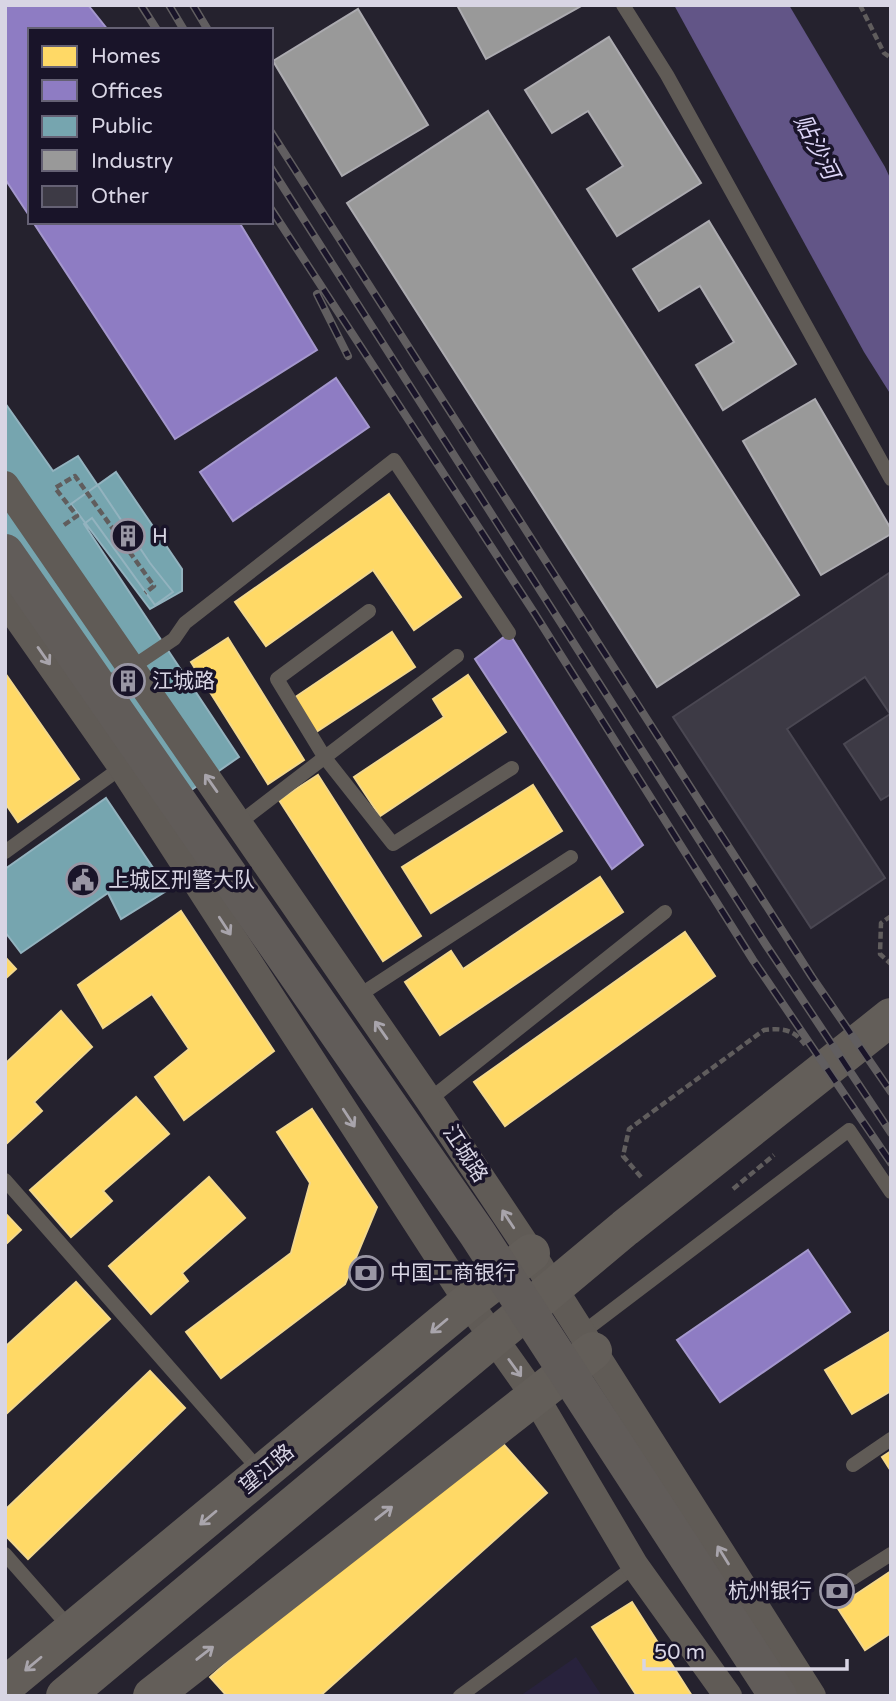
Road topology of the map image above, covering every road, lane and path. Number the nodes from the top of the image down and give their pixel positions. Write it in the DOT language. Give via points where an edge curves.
graph roads {
  1 [pos="623,5"];
  2 [pos="860,5"];
  3 [pos="891,58"];
  4 [pos="891,480"];
  5 [pos="5,485"];
  6 [pos="64,525"];
  7 [pos="5,553"];
  8 [pos="145,593"];
  9 [pos="5,600"];
  10 [pos="369,611"];
  11 [pos="509,633"];
  12 [pos="457,656"];
  13 [pos="131,668"];
  14 [pos="100,689"];
  15 [pos="325,758"];
  16 [pos="122,767"];
  17 [pos="512,768"];
  18 [pos="239,823"];
  19 [pos="188,842"];
  20 [pos="5,852"];
  21 [pos="571,857"];
  22 [pos="665,912"];
  23 [pos="891,916"];
  24 [pos="891,964"];
  25 [pos="358,996"];
  26 [pos="891,1017"];
  27 [pos="429,1100"];
  28 [pos="5,1180"];
  29 [pos="891,1192"];
  30 [pos="517,1263"];
  31 [pos="468,1302"];
  32 [pos="580,1351"];
  33 [pos="534,1395"];
  34 [pos="891,1439"];
  35 [pos="853,1465"];
  36 [pos="262,1473"];
  37 [pos="5,1554"];
  38 [pos="891,1554"];
  39 [pos="635,1566"];
  40 [pos="853,1578"];
  41 [pos="72,1631"];
  42 [pos="5,1686"];
  43 [pos="168,1688"];
  44 [pos="65,1696"];
  45 [pos="460,1696"];
  46 [pos="728,1696"];
  47 [pos="778,1696"];
  48 [pos="812,1696"];
  1 -- 4 [label="lane" via="667,75"];
  2 -- 3 [label="path" via="884,53"];
  5 -- 13 [label="street, 江城路"];
  6 -- 8 [label="path" via="77,516 55,488 75,476 154,586"];
  7 -- 14 [label="main road, 江城路"];
  9 -- 16 [label="street, 江城路, one-way"];
  10 -- 15 [label="lane" via="277,679"];
  11 -- 13 [label="lane" via="394,460 185,623 174,639"];
  12 -- 15 [label="lane"];
  13 -- 14 [label="lane"];
  18 -- 13 [label="street, 江城路, one-way"];
  14 -- 19 [label="main road, 江城路"];
  15 -- 17 [label="lane" via="393,844"];
  15 -- 18 [label="lane"];
  16 -- 19 [label="street, 江城路"];
  16 -- 20 [label="lane"];
  18 -- 25 [label="street, 江城路"];
  19 -- 30 [label="main road, 江城路"];
  19 -- 31 [label="street, 江城路, one-way"];
  21 -- 25 [label="lane"];
  22 -- 27 [label="lane"];
  23 -- 24 [label="path" via="881,923 880,954"];
  27 -- 25 [label="street, 江城路, one-way"];
  26 -- 44 [label="street" via="625,1228"];
  30 -- 27 [label="street, 江城路, one-way"];
  28 -- 36 [label="lane"];
  29 -- 32 [label="lane" via="849,1130"];
  30 -- 31 [label="street, 望江路"];
  30 -- 32 [label="main road, 江城路"];
  31 -- 33 [label="street, 江城路, one-way"];
  31 -- 36 [label="street, 望江路, one-way"];
  32 -- 33 [label="street"];
  32 -- 47 [label="main road, 江城路"];
  48 -- 32 [label="street, 江城路, one-way"];
  33 -- 39 [label="street, 江城路"];
  43 -- 33 [label="street, one-way"];
  34 -- 35 [label="lane"];
  36 -- 41 [label="street, 望江路, one-way"];
  37 -- 41 [label="lane"];
  38 -- 40 [label="lane"];
  39 -- 45 [label="lane"];
  39 -- 46 [label="street, 江城路"];
  41 -- 42 [label="street, 望江路, one-way"];
}
